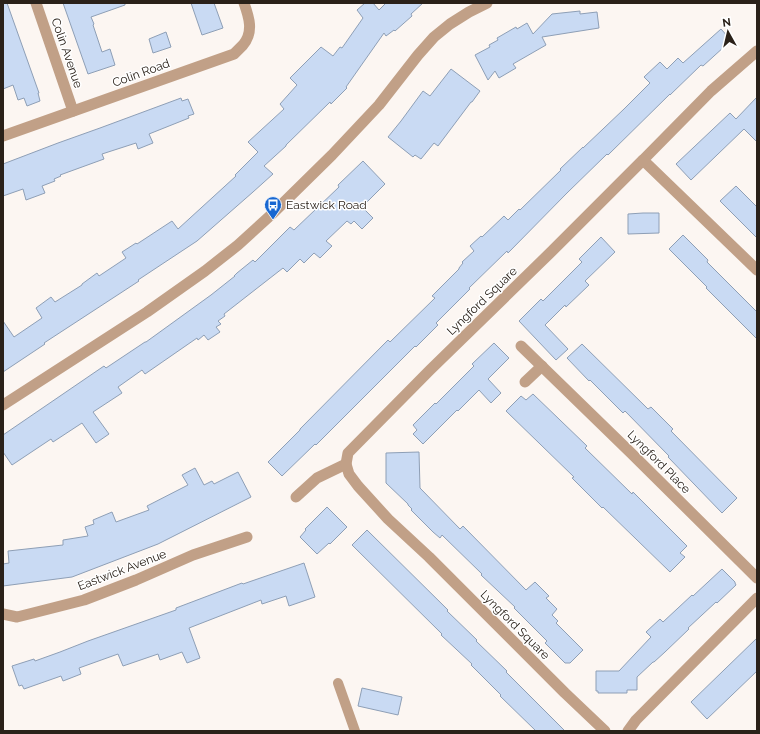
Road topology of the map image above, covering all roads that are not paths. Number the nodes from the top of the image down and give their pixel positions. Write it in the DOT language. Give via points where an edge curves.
graph roads {
  1 [pos="36,3"];
  2 [pos="244,3"];
  3 [pos="487,3"];
  4 [pos="757,51"];
  5 [pos="73,111"];
  6 [pos="3,136"];
  7 [pos="643,160"];
  8 [pos="757,270"];
  9 [pos="521,346"];
  10 [pos="542,366"];
  11 [pos="525,382"];
  12 [pos="3,405"];
  13 [pos="346,464"];
  14 [pos="296,498"];
  15 [pos="247,537"];
  16 [pos="757,578"];
  17 [pos="757,598"];
  18 [pos="3,614"];
  19 [pos="338,683"];
  20 [pos="355,731"];
  21 [pos="605,731"];
  22 [pos="628,731"];
  1 -- 5 [label="street, Colin Avenue"];
  2 -- 5 [label="street, Colin Road" via="249,18 249,32 244,44 234,54"];
  3 -- 12 [label="street" via="450,24 434,37 379,105 332,155 238,245 147,312"];
  4 -- 7 [label="street, Lyngford Square" via="711,91"];
  5 -- 6 [label="street, Colin Road"];
  7 -- 8 [label="street"];
  7 -- 13 [label="street, Lyngford Square" via="348,453"];
  9 -- 10 [label="street, Lyngford Place"];
  10 -- 11 [label="street"];
  10 -- 16 [label="street, Lyngford Place"];
  13 -- 14 [label="street" via="317,478"];
  13 -- 21 [label="street, Lyngford Square" via="349,474 358,486 388,519"];
  15 -- 18 [label="street, Eastwick Avenue" via="193,555 84,600 29,614"];
  17 -- 22 [label="street"];
  19 -- 20 [label="lane"];
}
